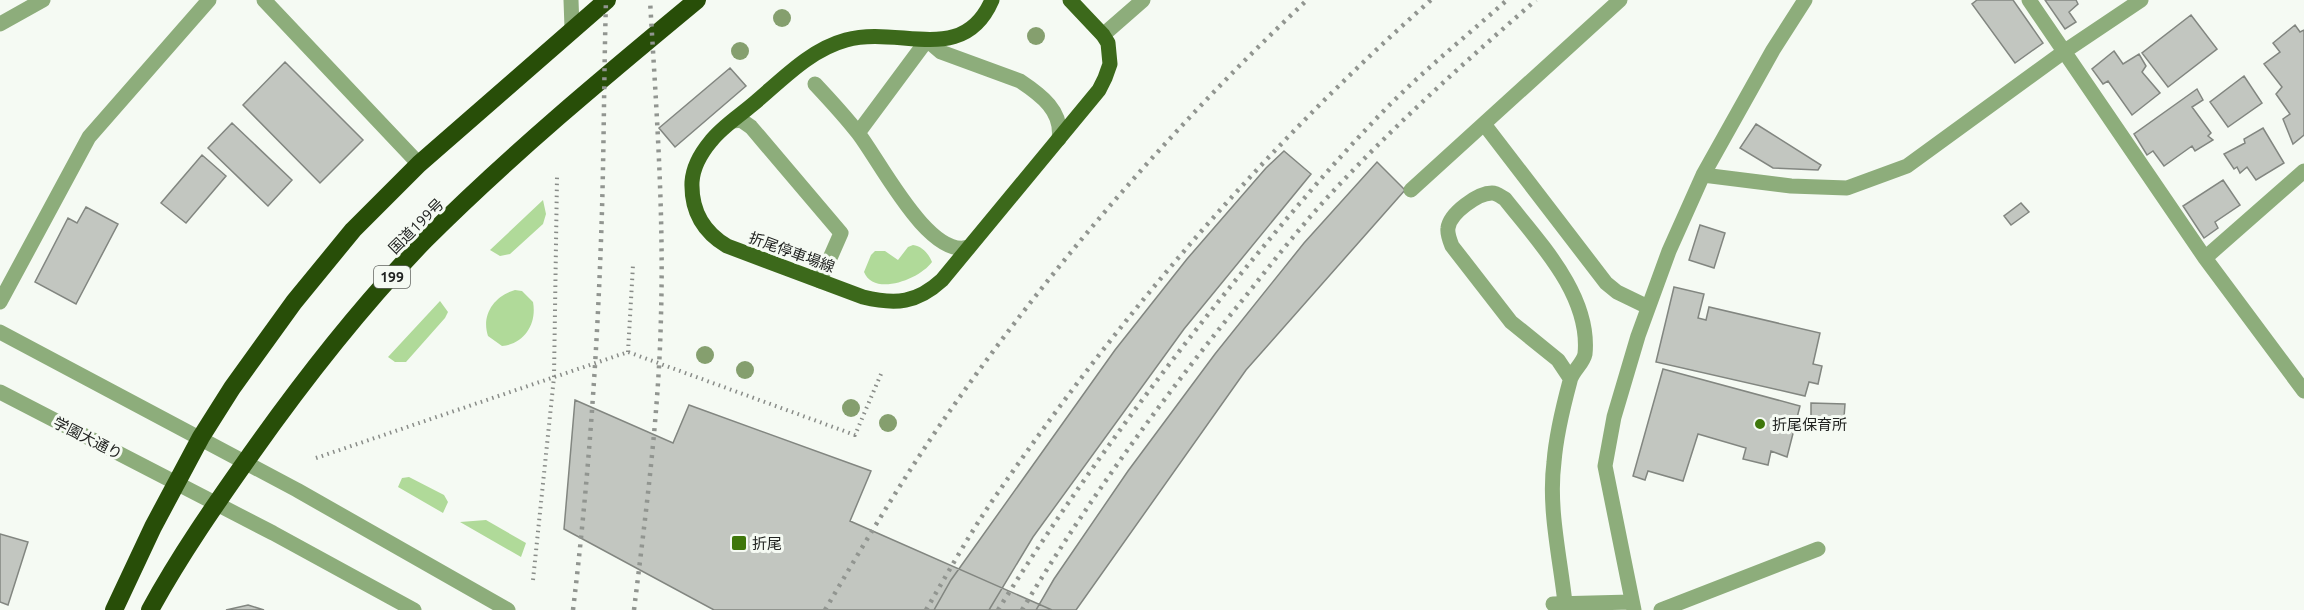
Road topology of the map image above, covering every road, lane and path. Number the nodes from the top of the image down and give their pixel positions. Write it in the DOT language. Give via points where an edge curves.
graph roads {
  1 [pos="44,0"];
  2 [pos="209,0"];
  3 [pos="264,0"];
  4 [pos="571,0"];
  5 [pos="607,0"];
  6 [pos="697,0"];
  7 [pos="992,0"];
  8 [pos="1070,0"];
  9 [pos="1143,0"];
  10 [pos="1620,0"];
  11 [pos="1805,0"];
  12 [pos="2030,0"];
  13 [pos="2141,0"];
  14 [pos="0,24"];
  15 [pos="572,28"];
  16 [pos="1103,35"];
  17 [pos="927,40"];
  18 [pos="2065,51"];
  19 [pos="815,84"];
  20 [pos="733,121"];
  21 [pos="1484,124"];
  22 [pos="858,133"];
  23 [pos="1059,139"];
  24 [pos="419,164"];
  25 [pos="2304,171"];
  26 [pos="1703,175"];
  27 [pos="557,177"];
  28 [pos="1411,190"];
  29 [pos="969,247"];
  30 [pos="2205,258"];
  31 [pos="633,266"];
  32 [pos="820,281"];
  33 [pos="0,302"];
  34 [pos="1648,307"];
  35 [pos="0,332"];
  36 [pos="628,352"];
  37 [pos="882,374"];
  38 [pos="554,377"];
  39 [pos="1570,378"];
  40 [pos="0,392"];
  41 [pos="2304,392"];
  42 [pos="201,437"];
  43 [pos="316,458"];
  44 [pos="245,462"];
  45 [pos="176,483"];
  46 [pos="215,504"];
  47 [pos="1818,549"];
  48 [pos="533,579"];
  49 [pos="1632,606"];
  50 [pos="114,610"];
  51 [pos="150,610"];
  52 [pos="414,610"];
  53 [pos="508,610"];
  54 [pos="1661,610"];
  1 -- 14 [label="street"];
  2 -- 33 [label="street" via="89,137"];
  3 -- 24 [label="street"];
  4 -- 15 [label="street"];
  5 -- 15 [label="highway"];
  6 -- 44 [label="highway, 国道199号 / 199" via="476,191 425,241 361,310"];
  7 -- 17 [label="main road, 折尾停車場線" via="972,30 950,39"];
  8 -- 16 [label="main road"];
  9 -- 16 [label="street"];
  10 -- 21 [label="street"];
  11 -- 26 [label="street"];
  12 -- 18 [label="street"];
  13 -- 18 [label="street"];
  15 -- 24 [label="highway"];
  16 -- 23 [label="main road, 折尾停車場線" via="1110,53 1105,78"];
  17 -- 20 [label="main road, 折尾停車場線" via="879,36 832,45 805,61"];
  17 -- 22 [label="street"];
  17 -- 23 [label="street" via="941,52 1029,87 1059,119"];
  18 -- 26 [label="street" via="1907,166 1847,188 1791,186"];
  18 -- 30 [label="street"];
  19 -- 22 [label="street"];
  20 -- 32 [label="street" via="741,120 751,127 841,233"];
  20 -- 32 [label="main road, 折尾停車場線" via="713,139 693,175 692,190 704,228 727,246"];
  21 -- 28 [label="street"];
  21 -- 34 [label="street" via="1606,283"];
  22 -- 29 [label="street" via="933,238 954,249"];
  23 -- 29 [label="main road, 折尾停車場線"];
  24 -- 42 [label="highway" via="353,230 294,302"];
  25 -- 30 [label="street"];
  26 -- 34 [label="street"];
  27 -- 38 [label="path"];
  29 -- 32 [label="main road, 折尾停車場線" via="930,291 906,301 871,299"];
  30 -- 41 [label="street"];
  31 -- 36 [label="path"];
  34 -- 49 [label="street" via="1614,417 1605,466"];
  35 -- 42 [label="street"];
  36 -- 37 [label="path" via="855,435"];
  36 -- 38 [label="path"];
  38 -- 43 [label="path"];
  38 -- 48 [label="path"];
  39 -- 39 [label="street" via="1558,360 1511,322 1452,246 1448,237 1450,220 1482,195 1497,194 1505,199 1554,262 1575,299 1585,356"];
  39 -- 49 [label="street" via="1552,481 1559,603"];
  40 -- 45 [label="street, 学園大通り"];
  42 -- 44 [label="street"];
  42 -- 45 [label="highway"];
  44 -- 46 [label="highway, 国道199号 / 199"];
  44 -- 53 [label="street"];
  45 -- 46 [label="street, 学園大通り"];
  45 -- 50 [label="highway"];
  46 -- 51 [label="highway, 国道199号 / 199"];
  46 -- 52 [label="street, 学園大通り"];
  47 -- 54 [label="street"];
}
